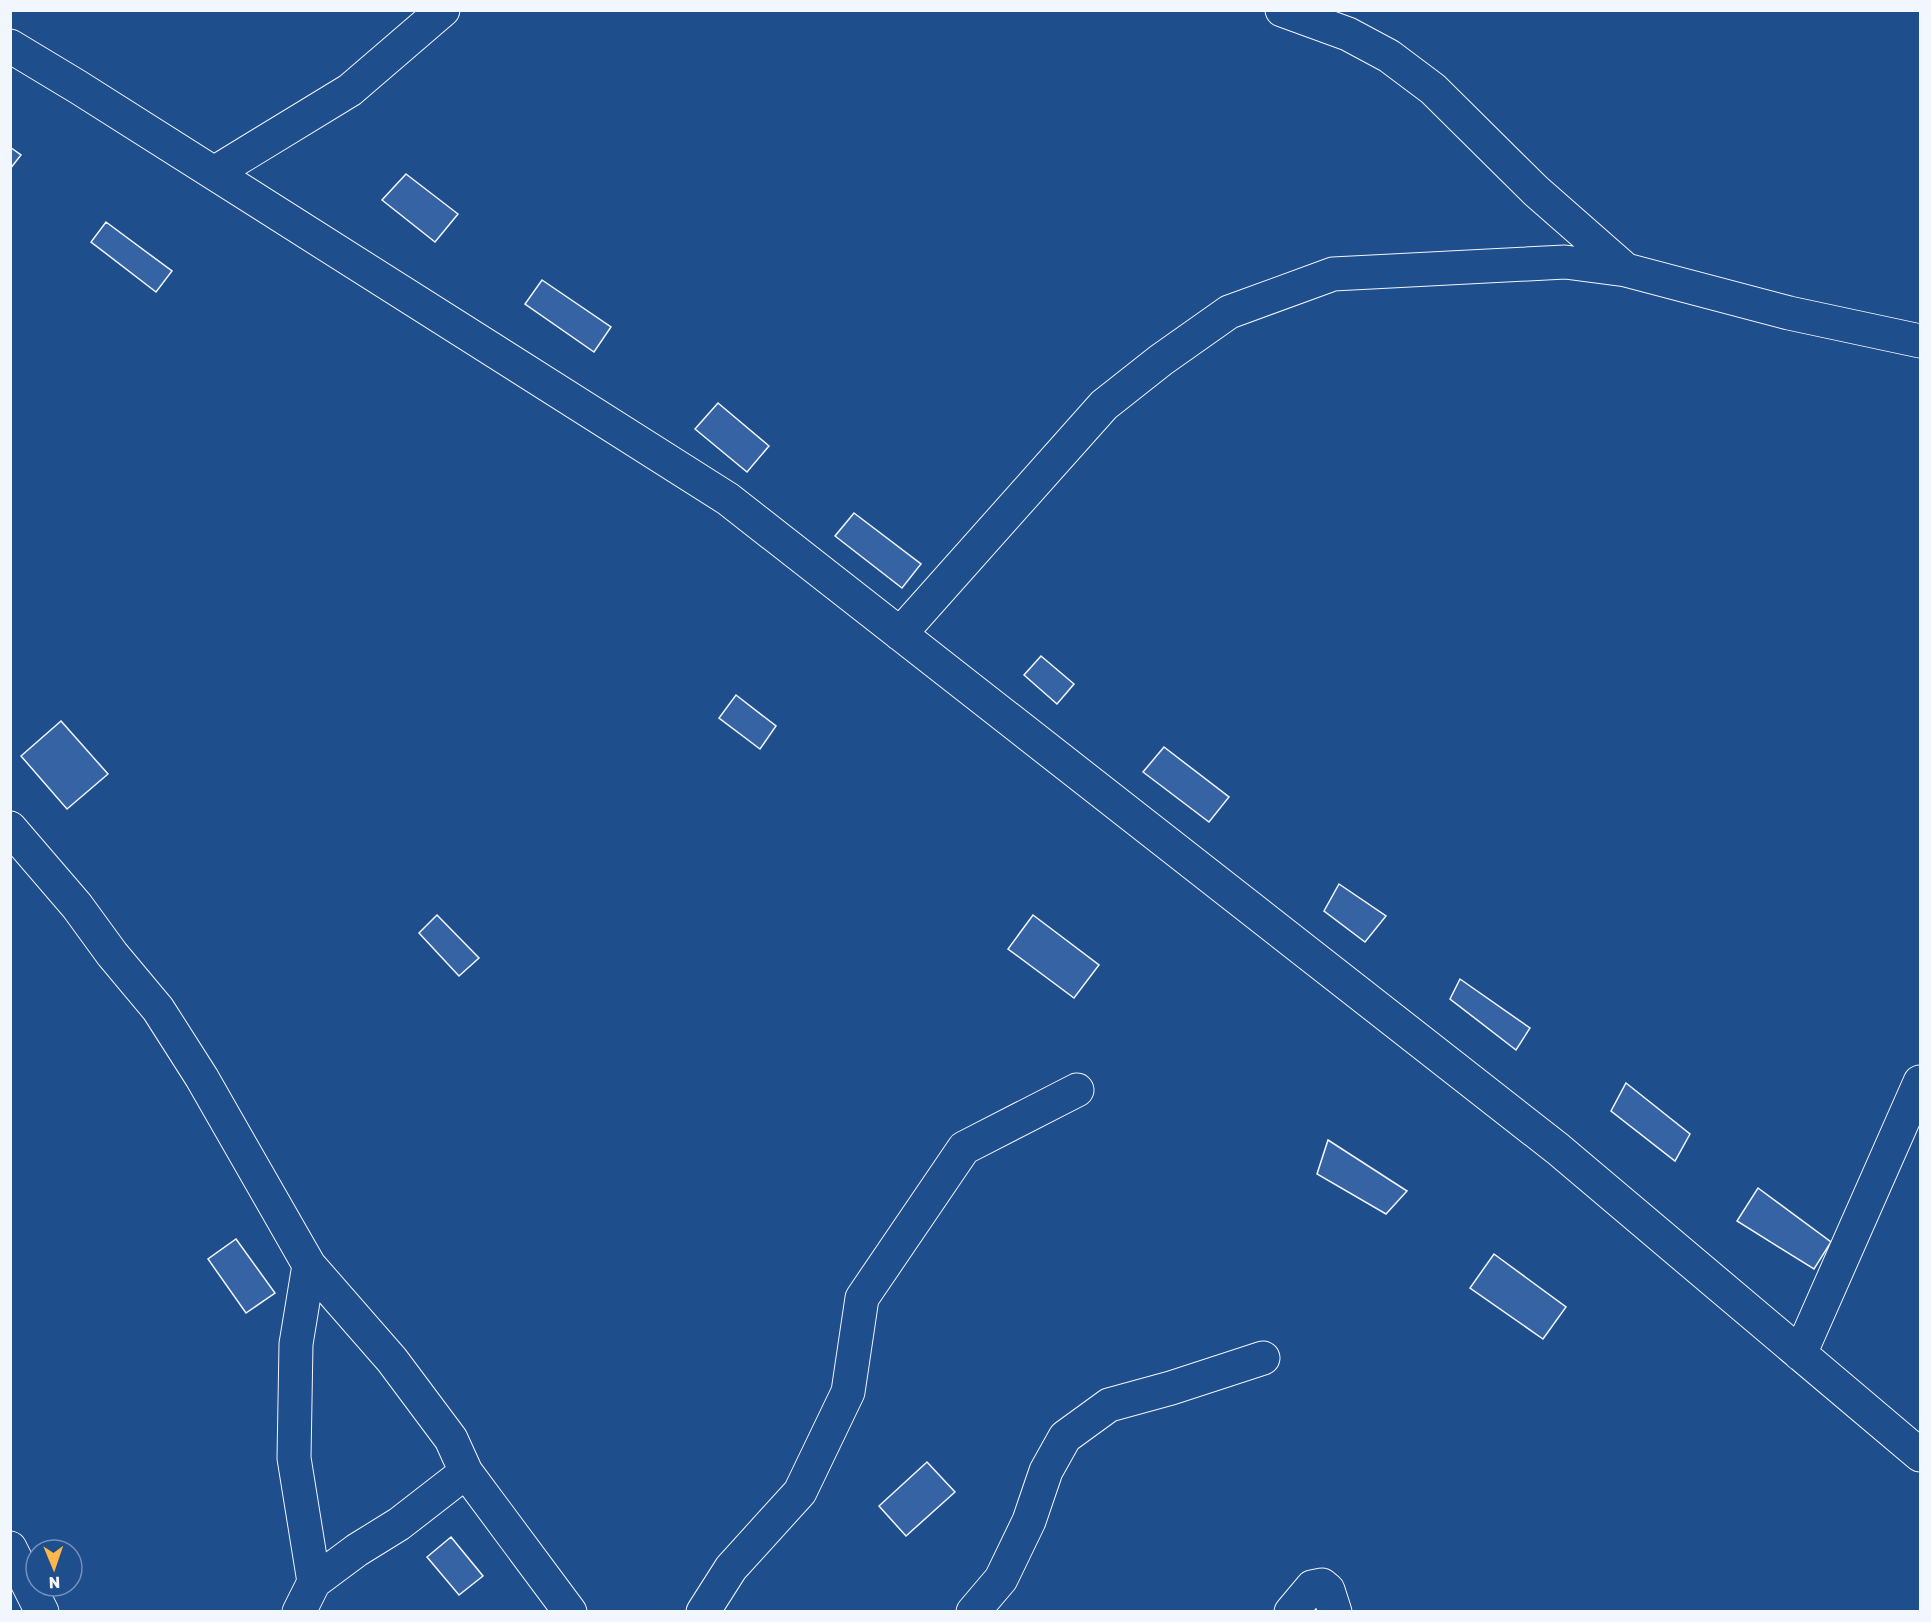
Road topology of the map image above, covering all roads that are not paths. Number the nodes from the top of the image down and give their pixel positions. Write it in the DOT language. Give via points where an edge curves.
graph roads {
  1 [pos="442,10"];
  2 [pos="1282,10"];
  3 [pos="10,46"];
  4 [pos="214,173"];
  5 [pos="1626,270"];
  6 [pos="1920,341"];
  7 [pos="900,634"];
  8 [pos="10,828"];
  9 [pos="1920,1082"];
  10 [pos="1077,1090"];
  11 [pos="309,1265"];
  12 [pos="1800,1354"];
  13 [pos="1263,1358"];
  14 [pos="1920,1455"];
  15 [pos="466,1472"];
  16 [pos="10,1548"];
  17 [pos="314,1582"];
  18 [pos="42,1611"];
  19 [pos="299,1611"];
  20 [pos="570,1611"];
  21 [pos="703,1611"];
  22 [pos="973,1611"];
  23 [pos="1291,1611"];
  24 [pos="1335,1611"];
  1 -- 4 [label="street" via="350,90"];
  2 -- 5 [label="street" via="1348,34 1434,89 1536,191"];
  3 -- 4 [label="street"];
  4 -- 7 [label="street" via="728,499"];
  5 -- 6 [label="street" via="1789,313"];
  5 -- 7 [label="street" via="1565,262 1333,274 1229,312 1104,405"];
  7 -- 12 [label="street" via="1558,1149"];
  8 -- 11 [label="street" via="158,1009"];
  9 -- 12 [label="street"];
  10 -- 21 [label="street" via="964,1148 862,1298 848,1392 801,1492 731,1568"];
  11 -- 15 [label="street" via="392,1360 452,1439"];
  11 -- 17 [label="street" via="297,1344 294,1458"];
  12 -- 14 [label="street"];
  13 -- 22 [label="street" via="1109,1405 1065,1437 1046,1471 1029,1521 1001,1579"];
  15 -- 17 [label="street"];
  15 -- 20 [label="street"];
  16 -- 18 [label="street"];
  17 -- 19 [label="street"];
  23 -- 24 [label="street" via="1312,1587 1322,1585 1328,1590"];
}
